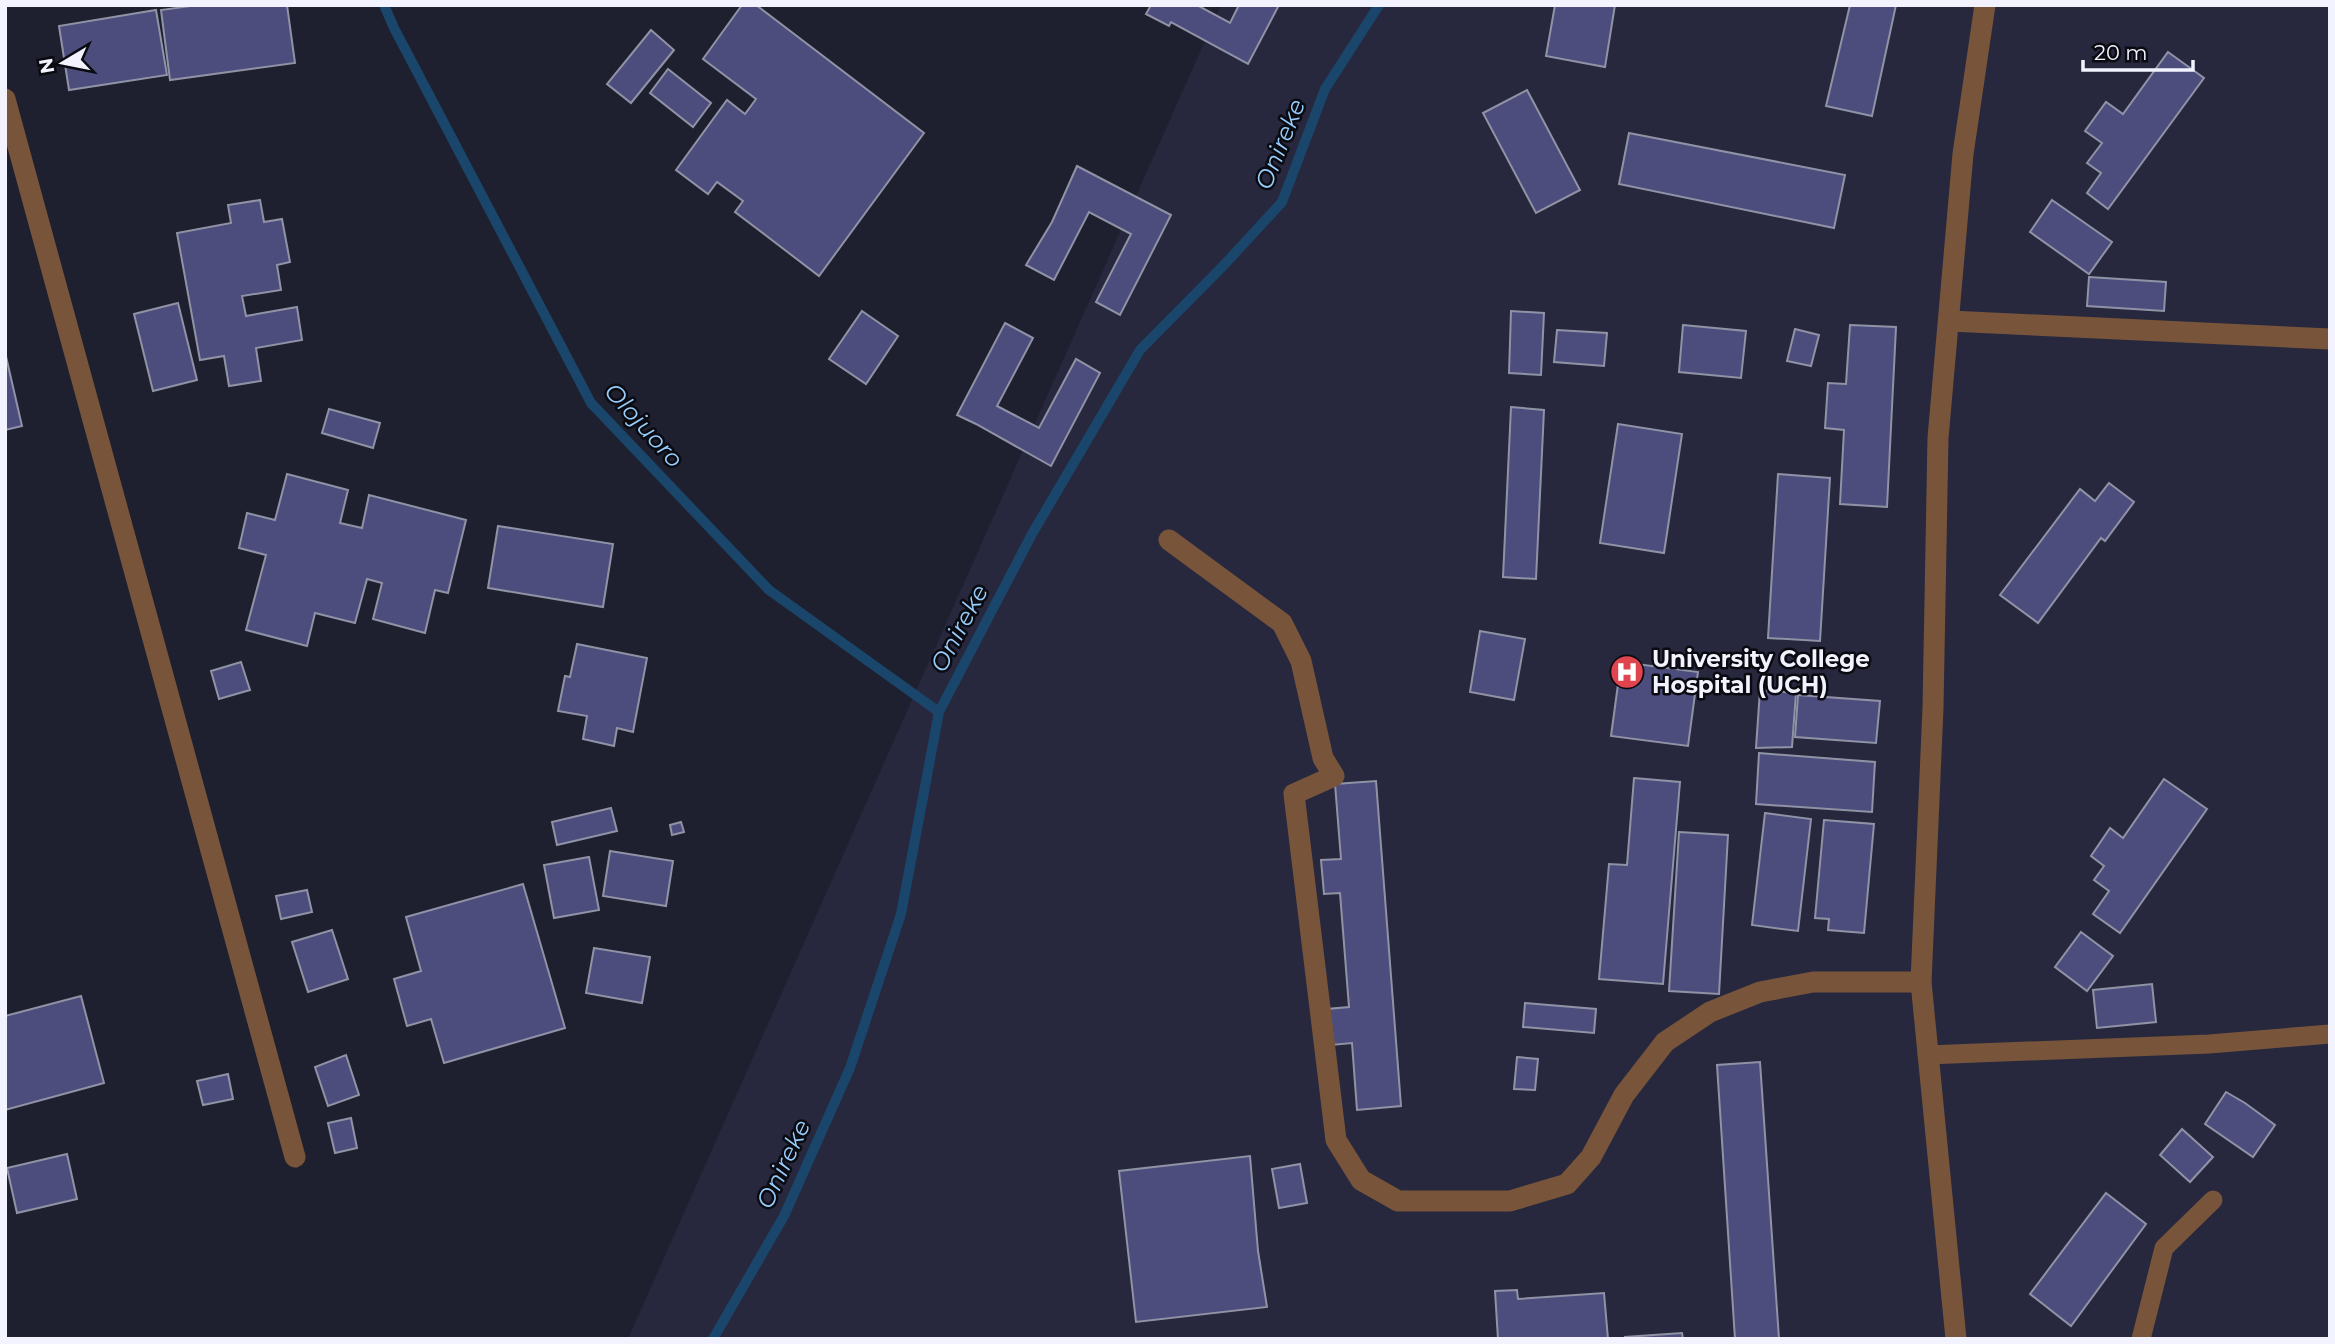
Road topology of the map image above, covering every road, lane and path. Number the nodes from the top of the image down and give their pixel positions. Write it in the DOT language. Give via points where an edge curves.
graph roads {
  1 [pos="1986,5"];
  2 [pos="5,99"];
  3 [pos="1950,321"];
  4 [pos="2330,339"];
  5 [pos="1169,540"];
  6 [pos="1921,982"];
  7 [pos="2330,1034"];
  8 [pos="1927,1055"];
  9 [pos="295,1157"];
  10 [pos="2213,1200"];
  11 [pos="1956,1339"];
  12 [pos="2141,1339"];
  1 -- 3 [label="street" via="1963,154"];
  2 -- 9 [label="street"];
  3 -- 4 [label="street"];
  3 -- 6 [label="street" via="1938,438"];
  5 -- 6 [label="street" via="1282,623 1301,661 1323,758 1334,776 1294,794 1336,1140 1361,1180 1398,1201 1510,1201 1567,1184 1591,1157 1624,1095 1665,1042 1710,1012 1760,992 1813,982"];
  6 -- 8 [label="street"];
  7 -- 8 [label="lane" via="2208,1044"];
  8 -- 11 [label="street"];
  10 -- 12 [label="lane" via="2164,1248"];
}
